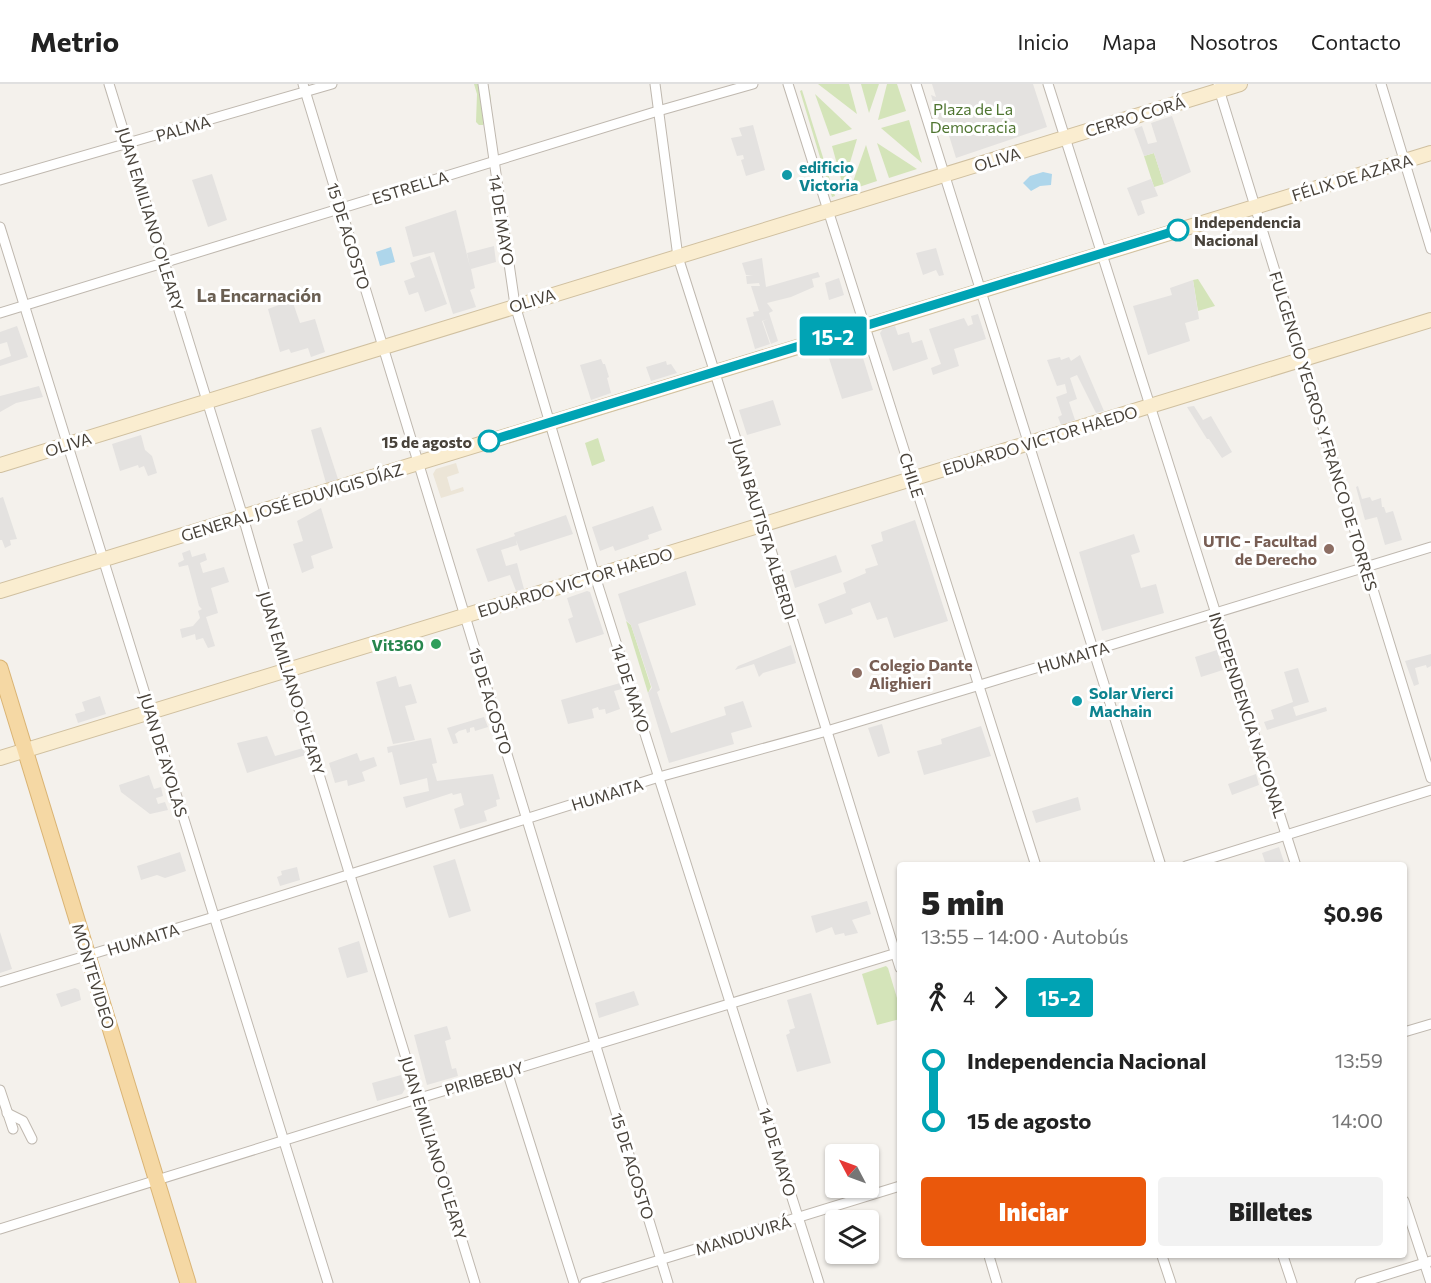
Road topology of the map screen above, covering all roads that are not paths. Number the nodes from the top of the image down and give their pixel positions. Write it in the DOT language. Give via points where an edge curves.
graph roads {
  1 [pos="109,84"];
  2 [pos="332,84"];
  3 [pos="483,84"];
  4 [pos="655,84"];
  5 [pos="753,84"];
  6 [pos="788,84"];
  7 [pos="916,84"];
  8 [pos="1048,84"];
  9 [pos="1239,84"];
  10 [pos="1381,84"];
  11 [pos="1218,87"];
  12 [pos="304,88"];
  13 [pos="658,111"];
  14 [pos="1064,138"];
  15 [pos="128,144"];
  16 [pos="1431,153"];
  17 [pos="493,161"];
  18 [pos="1404,161"];
  19 [pos="945,175"];
  20 [pos="0,180"];
  21 [pos="1255,207"];
  22 [pos="341,208"];
  23 [pos="828,210"];
  24 [pos="0,227"];
  25 [pos="1431,249"];
  26 [pos="1100,254"];
  27 [pos="678,258"];
  28 [pos="164,263"];
  29 [pos="981,290"];
  30 [pos="515,305"];
  31 [pos="25,306"];
  32 [pos="0,314"];
  33 [pos="1431,320"];
  34 [pos="865,326"];
  35 [pos="383,346"];
  36 [pos="1302,360"];
  37 [pos="715,372"];
  38 [pos="207,400"];
  39 [pos="1150,406"];
  40 [pos="550,422"];
  41 [pos="1029,443"];
  42 [pos="68,445"];
  43 [pos="418,463"];
  44 [pos="0,465"];
  45 [pos="913,478"];
  46 [pos="243,517"];
  47 [pos="763,524"];
  48 [pos="1431,547"];
  49 [pos="103,560"];
  50 [pos="1367,566"];
  51 [pos="595,576"];
  52 [pos="0,591"];
  53 [pos="1216,612"];
  54 [pos="465,615"];
  55 [pos="1094,650"];
  56 [pos="0,668"];
  57 [pos="287,670"];
  58 [pos="980,686"];
  59 [pos="151,711"];
  60 [pos="827,731"];
  61 [pos="24,750"];
  62 [pos="0,758"];
  63 [pos="659,777"];
  64 [pos="1431,778"];
  65 [pos="1431,790"];
  66 [pos="527,819"];
  67 [pos="1287,835"];
  68 [pos="1035,862"];
  69 [pos="1160,862"];
  70 [pos="1199,862"];
  71 [pos="1295,862"];
  72 [pos="350,874"];
  73 [pos="214,917"];
  74 [pos="897,950"];
  75 [pos="897,953"];
  76 [pos="87,955"];
  77 [pos="0,982"];
  78 [pos="731,1003"];
  79 [pos="1431,1024"];
  80 [pos="1407,1031"];
  81 [pos="596,1044"];
  82 [pos="507,1071"];
  83 [pos="0,1090"];
  84 [pos="420,1098"];
  85 [pos="7,1113"];
  86 [pos="13,1129"];
  87 [pos="32,1138"];
  88 [pos="284,1140"];
  89 [pos="157,1180"];
  90 [pos="897,1187"];
  91 [pos="1407,1209"];
  92 [pos="798,1217"];
  93 [pos="0,1229"];
  94 [pos="990,1258"];
  95 [pos="1163,1258"];
  96 [pos="1285,1258"];
  97 [pos="661,1260"];
  98 [pos="1428,1262"];
  99 [pos="188,1283"];
  100 [pos="328,1283"];
  101 [pos="475,1283"];
  102 [pos="574,1283"];
  103 [pos="585,1283"];
  104 [pos="668,1283"];
  105 [pos="819,1283"];
  106 [pos="997,1283"];
  107 [pos="1171,1283"];
  108 [pos="1292,1283"];
  109 [pos="1360,1283"];
  110 [pos="1431,1283"];
  1 -- 15 [label="street, JUAN EMILIANO O'LEARY"];
  2 -- 12 [label="street, PALMA"];
  3 -- 17 [label="street, 14 DE MAYO"];
  4 -- 13 [label="street, JUAN BAUTISTA ALBERDI"];
  5 -- 13 [label="street, ESTRELLA"];
  6 -- 23 [label="street, CHILE"];
  7 -- 19 [label="street"];
  8 -- 14 [label="street, INDEPENDENCIA NACIONAL"];
  9 -- 11 [label="street, CERRO CORÁ"];
  10 -- 18 [label="street"];
  11 -- 14 [label="street, CERRO CORÁ"];
  11 -- 21 [label="street, FULGENCIO YEGROS Y FRANCO DE TORRES"];
  12 -- 15 [label="street, PALMA"];
  12 -- 22 [label="street, 15 DE AGOSTO"];
  13 -- 17 [label="street, ESTRELLA"];
  13 -- 27 [label="street, JUAN BAUTISTA ALBERDI"];
  14 -- 19 [label="street, OLIVA"];
  14 -- 26 [label="street, INDEPENDENCIA NACIONAL"];
  15 -- 20 [label="street, PALMA"];
  15 -- 28 [label="street, JUAN EMILIANO O'LEARY"];
  16 -- 18 [label="street, FÉLIX DE AZARA"];
  17 -- 22 [label="street, ESTRELLA"];
  17 -- 30 [label="street, 14 DE MAYO"];
  18 -- 21 [label="street, FÉLIX DE AZARA"];
  18 -- 25 [label="street"];
  19 -- 23 [label="street, OLIVA"];
  19 -- 29 [label="street"];
  21 -- 26 [label="street, FÉLIX DE AZARA"];
  21 -- 36 [label="street, FULGENCIO YEGROS Y FRANCO DE TORRES"];
  22 -- 28 [label="street, ESTRELLA"];
  22 -- 35 [label="street, 15 DE AGOSTO"];
  23 -- 27 [label="street, OLIVA"];
  23 -- 34 [label="street, CHILE"];
  24 -- 31 [label="street, JUAN DE AYOLAS"];
  26 -- 29 [label="street, GENERAL JOSÉ EDUVIGIS DÍAZ"];
  26 -- 39 [label="street, INDEPENDENCIA NACIONAL"];
  27 -- 30 [label="street, OLIVA"];
  27 -- 37 [label="street, JUAN BAUTISTA ALBERDI"];
  28 -- 31 [label="street, ESTRELLA"];
  28 -- 38 [label="street, JUAN EMILIANO O'LEARY"];
  29 -- 34 [label="street, GENERAL JOSÉ EDUVIGIS DÍAZ"];
  29 -- 41 [label="street"];
  30 -- 35 [label="street, OLIVA"];
  30 -- 40 [label="street, 14 DE MAYO"];
  31 -- 32 [label="street, ESTRELLA"];
  31 -- 42 [label="street, JUAN DE AYOLAS"];
  33 -- 36 [label="street, EDUARDO VICTOR HAEDO"];
  34 -- 37 [label="street, GENERAL JOSÉ EDUVIGIS DÍAZ"];
  34 -- 45 [label="street, CHILE"];
  35 -- 38 [label="street, OLIVA"];
  35 -- 43 [label="street, 15 DE AGOSTO"];
  36 -- 39 [label="street, EDUARDO VICTOR HAEDO"];
  36 -- 50 [label="street, FULGENCIO YEGROS Y FRANCO DE TORRES"];
  37 -- 40 [label="street, GENERAL JOSÉ EDUVIGIS DÍAZ"];
  37 -- 47 [label="street, JUAN BAUTISTA ALBERDI"];
  38 -- 42 [label="street, OLIVA"];
  38 -- 46 [label="street, JUAN EMILIANO O'LEARY"];
  39 -- 41 [label="street, EDUARDO VICTOR HAEDO"];
  39 -- 53 [label="street, INDEPENDENCIA NACIONAL"];
  40 -- 43 [label="street, GENERAL JOSÉ EDUVIGIS DÍAZ"];
  40 -- 51 [label="street, 14 DE MAYO"];
  41 -- 45 [label="street, EDUARDO VICTOR HAEDO"];
  41 -- 55 [label="street"];
  42 -- 44 [label="street, OLIVA"];
  42 -- 49 [label="street, JUAN DE AYOLAS"];
  43 -- 46 [label="street, GENERAL JOSÉ EDUVIGIS DÍAZ"];
  43 -- 54 [label="street, 15 DE AGOSTO"];
  45 -- 47 [label="street, EDUARDO VICTOR HAEDO"];
  45 -- 58 [label="street, CHILE"];
  46 -- 49 [label="street, GENERAL JOSÉ EDUVIGIS DÍAZ"];
  46 -- 57 [label="street, JUAN EMILIANO O'LEARY"];
  47 -- 51 [label="street, EDUARDO VICTOR HAEDO"];
  47 -- 60 [label="street, JUAN BAUTISTA ALBERDI"];
  48 -- 50 [label="street, HUMAITA"];
  49 -- 52 [label="street, GENERAL JOSÉ EDUVIGIS DÍAZ"];
  49 -- 59 [label="street, JUAN DE AYOLAS"];
  50 -- 53 [label="street, HUMAITA"];
  50 -- 64 [label="street, FULGENCIO YEGROS Y FRANCO DE TORRES"];
  51 -- 54 [label="street, EDUARDO VICTOR HAEDO"];
  51 -- 63 [label="street, 14 DE MAYO"];
  53 -- 55 [label="street, HUMAITA"];
  53 -- 67 [label="street, INDEPENDENCIA NACIONAL"];
  54 -- 57 [label="street, EDUARDO VICTOR HAEDO"];
  54 -- 66 [label="street, 15 DE AGOSTO"];
  55 -- 58 [label="street, HUMAITA"];
  55 -- 69 [label="street"];
  56 -- 61 [label="main road, MONTEVIDEO"];
  57 -- 59 [label="street, EDUARDO VICTOR HAEDO"];
  57 -- 72 [label="street, JUAN EMILIANO O'LEARY"];
  58 -- 60 [label="street, HUMAITA"];
  58 -- 68 [label="street, CHILE"];
  59 -- 61 [label="street, EDUARDO VICTOR HAEDO"];
  59 -- 73 [label="street, JUAN DE AYOLAS"];
  60 -- 63 [label="street, HUMAITA"];
  60 -- 74 [label="street, JUAN BAUTISTA ALBERDI"];
  61 -- 62 [label="street, EDUARDO VICTOR HAEDO"];
  61 -- 76 [label="main road, MONTEVIDEO"];
  63 -- 66 [label="street, HUMAITA"];
  63 -- 78 [label="street, 14 DE MAYO"];
  65 -- 67 [label="street"];
  66 -- 72 [label="street, HUMAITA"];
  66 -- 81 [label="street, 15 DE AGOSTO"];
  67 -- 70 [label="street"];
  67 -- 71 [label="street, INDEPENDENCIA NACIONAL"];
  72 -- 73 [label="street, HUMAITA"];
  72 -- 84 [label="street, JUAN EMILIANO O'LEARY"];
  73 -- 76 [label="street, HUMAITA"];
  73 -- 88 [label="street, JUAN DE AYOLAS"];
  75 -- 78 [label="street, PIRIBEBUY"];
  76 -- 77 [label="street, HUMAITA"];
  76 -- 89 [label="main road, MONTEVIDEO"];
  78 -- 81 [label="street, PIRIBEBUY"];
  78 -- 92 [label="street, 14 DE MAYO"];
  79 -- 80 [label="street"];
  81 -- 82 [label="street, PIRIBEBUY"];
  81 -- 97 [label="street, 15 DE AGOSTO"];
  82 -- 84 [label="street, PIRIBEBUY"];
  82 -- 102 [label="street"];
  83 -- 85 [label="street"];
  84 -- 88 [label="street, PIRIBEBUY"];
  84 -- 101 [label="street, JUAN EMILIANO O'LEARY"];
  85 -- 86 [label="street"];
  85 -- 87 [label="street" via="23,1121"];
  88 -- 89 [label="street, PIRIBEBUY"];
  88 -- 100 [label="street, JUAN DE AYOLAS"];
  89 -- 93 [label="street, PIRIBEBUY"];
  89 -- 99 [label="main road, MONTEVIDEO"];
  90 -- 92 [label="street, MANDUVIRÁ"];
  91 -- 98 [label="street"];
  92 -- 97 [label="street, MANDUVIRÁ"];
  92 -- 105 [label="street, 14 DE MAYO"];
  94 -- 106 [label="street"];
  95 -- 107 [label="street"];
  96 -- 108 [label="street"];
  97 -- 103 [label="street, MANDUVIRÁ"];
  97 -- 104 [label="street, 15 DE AGOSTO"];
  98 -- 109 [label="street"];
  98 -- 110 [label="street"];
}
